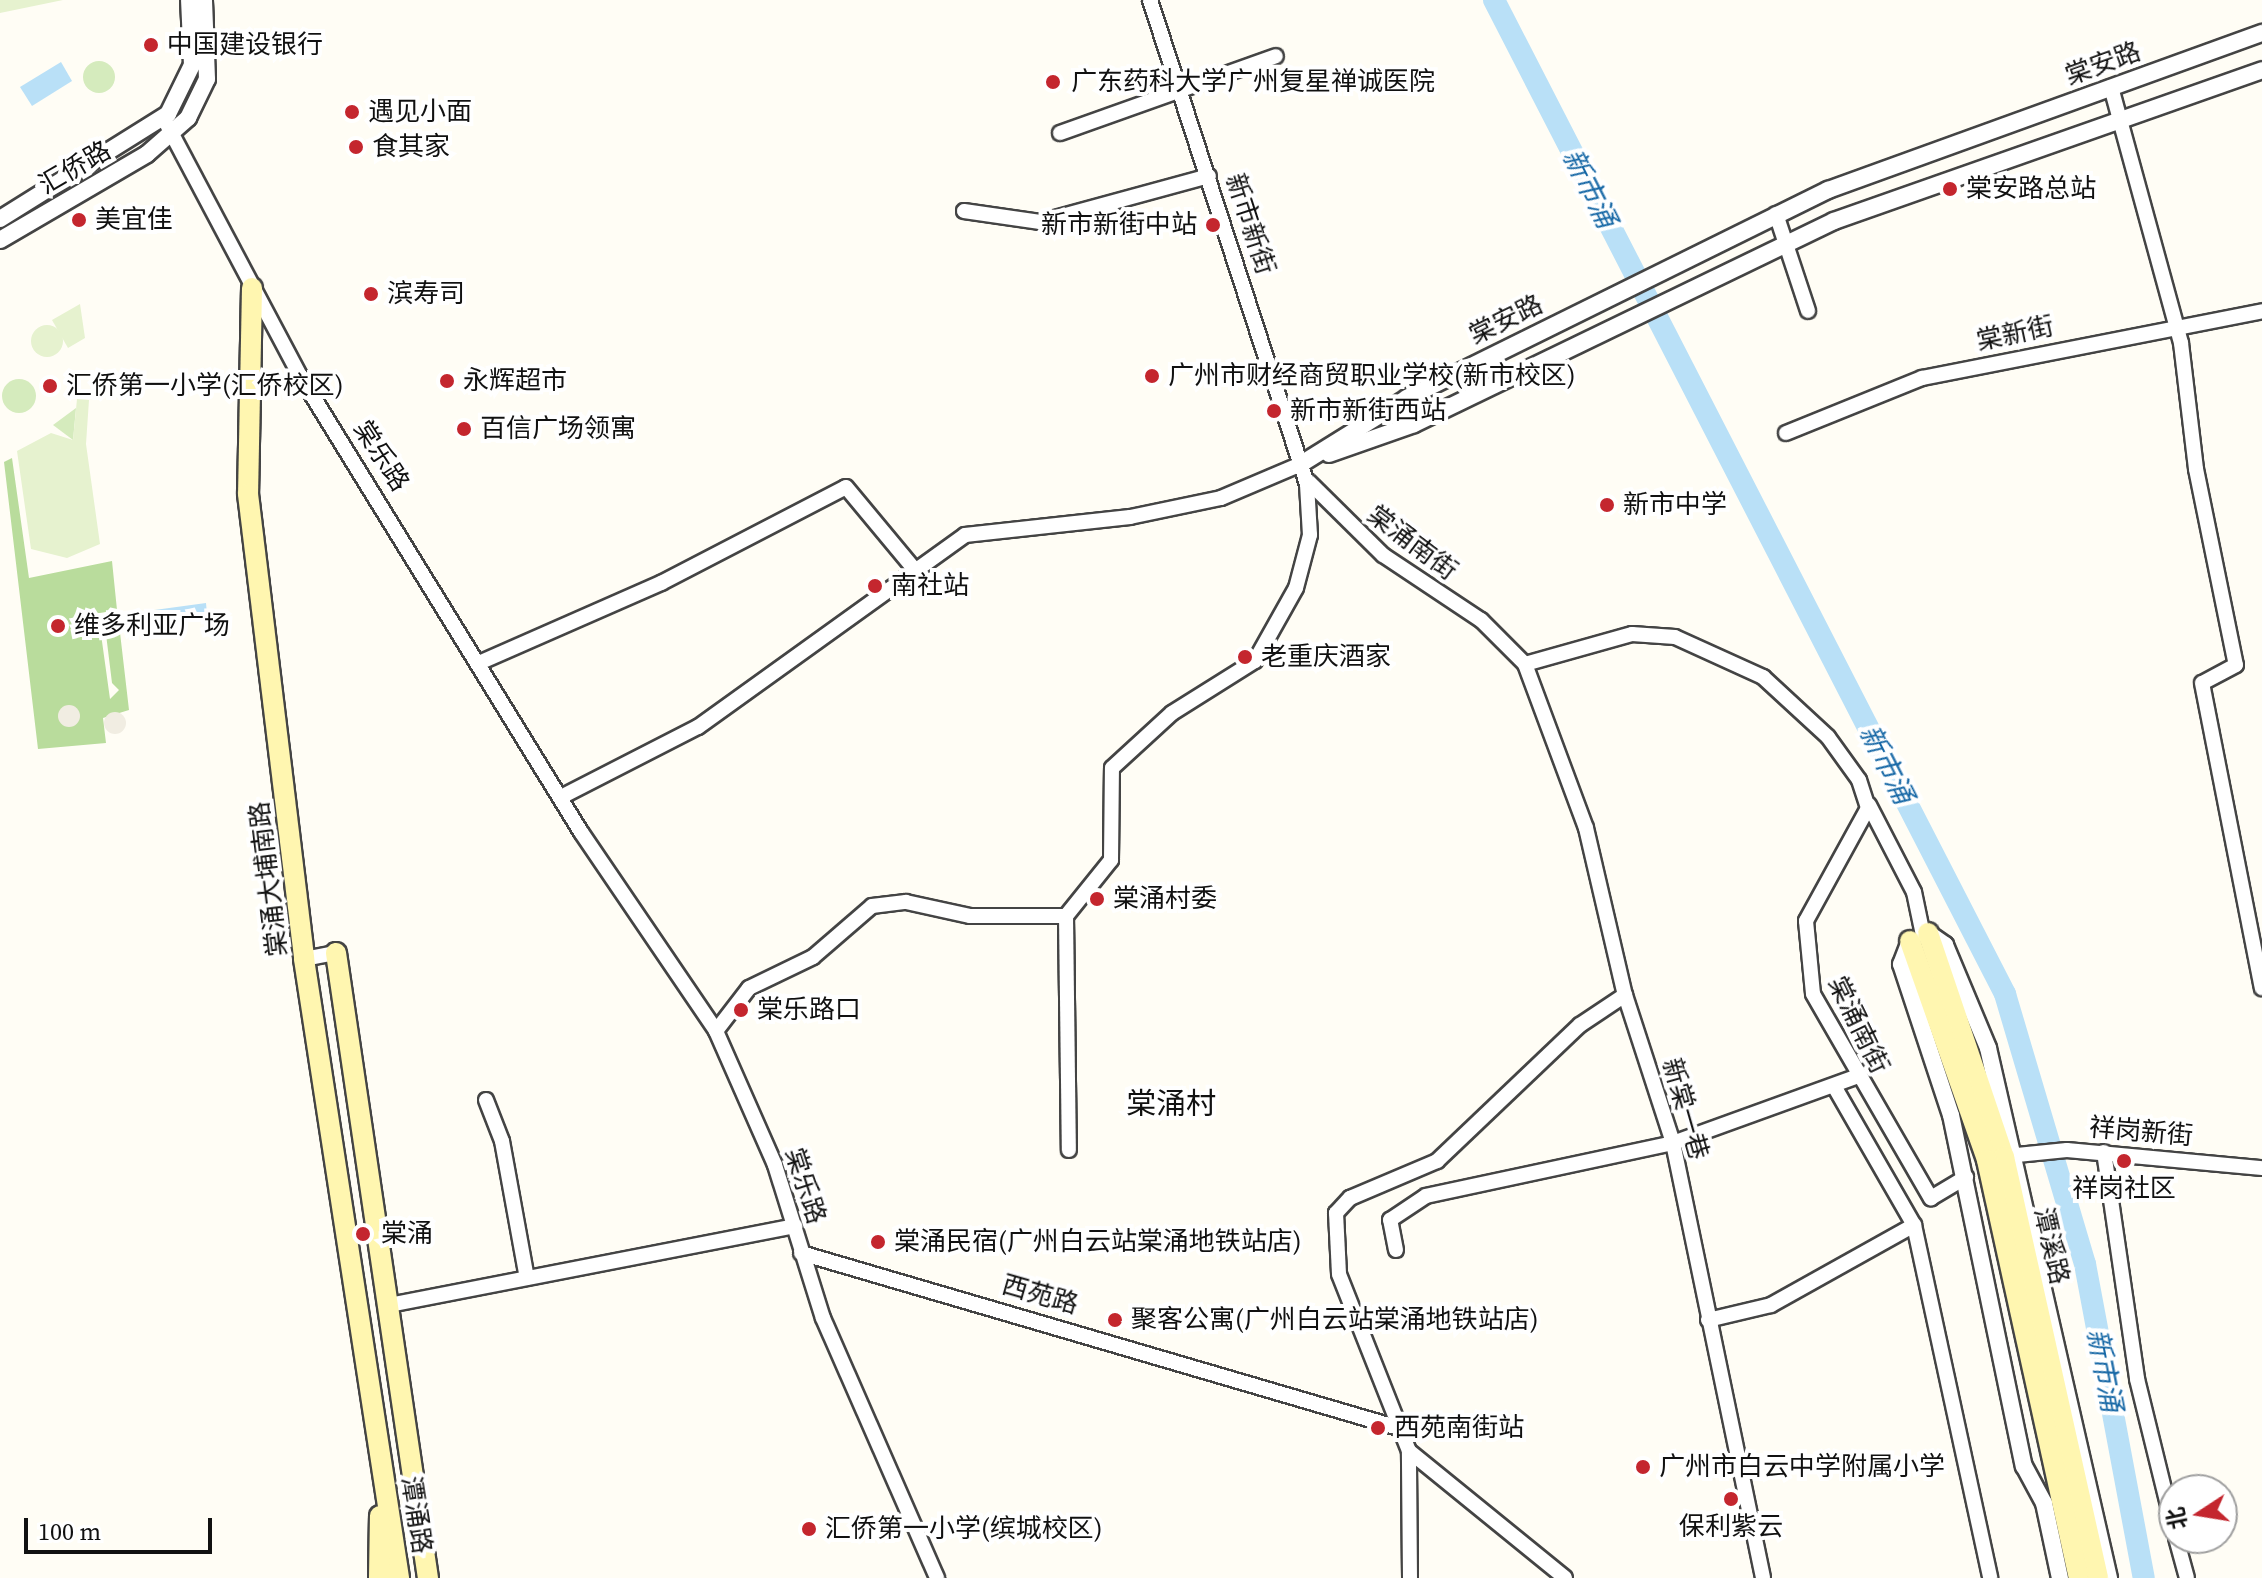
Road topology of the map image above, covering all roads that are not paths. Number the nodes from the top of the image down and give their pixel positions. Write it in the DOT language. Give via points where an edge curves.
graph roads {
  1 [pos="189,0"];
  2 [pos="204,0"];
  3 [pos="1150,0"];
  4 [pos="2262,33"];
  5 [pos="1276,56"];
  6 [pos="2262,70"];
  7 [pos="1181,87"];
  8 [pos="2111,87"];
  9 [pos="2121,118"];
  10 [pos="164,119"];
  11 [pos="1060,133"];
  12 [pos="173,134"];
  13 [pos="1209,176"];
  14 [pos="964,211"];
  15 [pos="1776,214"];
  16 [pos="0,219"];
  17 [pos="0,240"];
  18 [pos="1787,241"];
  19 [pos="252,288"];
  20 [pos="1808,311"];
  21 [pos="2262,311"];
  22 [pos="2176,324"];
  23 [pos="1786,433"];
  24 [pos="1301,464"];
  25 [pos="914,569"];
  26 [pos="481,662"];
  27 [pos="1525,664"];
  28 [pos="561,797"];
  29 [pos="1867,801"];
  30 [pos="1066,916"];
  31 [pos="1919,937"];
  32 [pos="336,953"];
  33 [pos="304,959"];
  34 [pos="1933,976"];
  35 [pos="2262,988"];
  36 [pos="1625,995"];
  37 [pos="716,1031"];
  38 [pos="1855,1077"];
  39 [pos="1834,1086"];
  40 [pos="486,1100"];
  41 [pos="1673,1143"];
  42 [pos="1069,1150"];
  43 [pos="2104,1152"];
  44 [pos="2017,1155"];
  45 [pos="2262,1168"];
  46 [pos="1966,1177"];
  47 [pos="1914,1225"];
  48 [pos="795,1226"];
  49 [pos="1396,1250"];
  50 [pos="801,1253"];
  51 [pos="527,1278"];
  52 [pos="389,1305"];
  53 [pos="1708,1320"];
  54 [pos="1402,1429"];
  55 [pos="1409,1451"];
  56 [pos="415,1454"];
  57 [pos="381,1460"];
  58 [pos="2160,1474"];
  59 [pos="2180,1554"];
  60 [pos="379,1578"];
  61 [pos="399,1578"];
  62 [pos="428,1578"];
  63 [pos="442,1578"];
  64 [pos="937,1578"];
  65 [pos="1410,1578"];
  66 [pos="1565,1578"];
  67 [pos="1763,1578"];
  68 [pos="1990,1578"];
  69 [pos="2060,1578"];
  70 [pos="2079,1578"];
  71 [pos="2098,1578"];
  72 [pos="2109,1578"];
  73 [pos="2187,1578"];
  1 -- 10 [label="street" via="192,65"];
  2 -- 12 [label="street" via="207,79"];
  3 -- 7 [label="street, 新市新街"];
  4 -- 8 [label="street, 棠安路"];
  5 -- 7 [label="street"];
  6 -- 9 [label="street"];
  7 -- 11 [label="street"];
  7 -- 13 [label="street, 新市新街"];
  8 -- 9 [label="street"];
  8 -- 15 [label="street, 棠安路"];
  9 -- 18 [label="street"];
  9 -- 22 [label="street"];
  10 -- 12 [label="street, 棠乐路"];
  10 -- 16 [label="street, 汇侨路"];
  12 -- 17 [label="street, 汇侨路"];
  12 -- 19 [label="street, 棠乐路"];
  13 -- 14 [label="street" via="1040,222"];
  13 -- 24 [label="street, 新市新街"];
  15 -- 18 [label="street"];
  15 -- 24 [label="street, 棠安路" via="1407,398"];
  18 -- 20 [label="street"];
  18 -- 24 [label="street" via="1414,424"];
  19 -- 26 [label="street, 棠乐路" via="299,374"];
  19 -- 33 [label="main road, 棠涌大埔南路" via="248,494"];
  21 -- 22 [label="street, 棠新街"];
  22 -- 23 [label="street, 棠新街" via="1922,378"];
  22 -- 35 [label="street" via="2236,665 2202,683"];
  24 -- 25 [label="street" via="1221,498 1130,517 988,528"];
  24 -- 27 [label="street, 棠涌南街" via="1316,494 1341,518 1418,584 1481,620"];
  24 -- 30 [label="street" via="1310,535 1274,633 1255,661 1172,713 1119,759 1109,779 1111,860"];
  25 -- 26 [label="street" via="846,487 661,583"];
  25 -- 28 [label="street" via="698,727"];
  26 -- 28 [label="street, 棠乐路"];
  27 -- 29 [label="street" via="1642,633 1705,647 1801,707 1839,751"];
  27 -- 36 [label="street, 新棠一巷" via="1586,828"];
  28 -- 37 [label="street, 棠乐路"];
  29 -- 31 [label="street"];
  29 -- 38 [label="street, 棠涌南街" via="1865,822 1804,932 1813,994"];
  30 -- 37 [label="street" via="970,916 906,902 872,906 813,957 749,988"];
  30 -- 42 [label="street"];
  31 -- 34 [label="main road, 潭溪路"];
  31 -- 44 [label="street" via="1945,945 1968,997"];
  31 -- 46 [label="street, 棠涌南街" via="1901,964"];
  32 -- 33 [label="street"];
  32 -- 52 [label="main road"];
  33 -- 57 [label="main road, 棠涌大埔南路"];
  34 -- 70 [label="main road, 潭溪路" via="1987,1160"];
  34 -- 71 [label="main road, 潭溪路" via="2004,1157"];
  36 -- 41 [label="street, 新棠一巷"];
  36 -- 54 [label="street" via="1580,1025 1437,1161 1350,1198 1336,1213 1339,1274"];
  37 -- 48 [label="street, 棠乐路"];
  38 -- 39 [label="street"];
  38 -- 46 [label="street, 棠涌南街" via="1931,1198"];
  39 -- 41 [label="street"];
  39 -- 47 [label="street"];
  40 -- 51 [label="street" via="502,1141"];
  41 -- 49 [label="street" via="1426,1196 1390,1220"];
  41 -- 53 [label="street, 新棠一巷"];
  43 -- 44 [label="street, 祥岗新街"];
  43 -- 45 [label="street, 祥岗新街"];
  43 -- 58 [label="street" via="2137,1379"];
  44 -- 72 [label="street"];
  46 -- 69 [label="street" via="2024,1466 2044,1503"];
  47 -- 53 [label="street" via="1771,1305"];
  47 -- 68 [label="street"];
  48 -- 50 [label="street, 棠乐路"];
  48 -- 51 [label="street"];
  50 -- 54 [label="street, 西苑路"];
  50 -- 64 [label="street, 棠乐路"];
  51 -- 52 [label="street"];
  52 -- 56 [label="main road"];
  53 -- 67 [label="street, 新棠一巷"];
  54 -- 55 [label="street"];
  55 -- 65 [label="street"];
  55 -- 66 [label="street"];
  56 -- 62 [label="main road, 潭涌路"];
  56 -- 63 [label="main road"];
  57 -- 60 [label="main road"];
  57 -- 61 [label="main road, 潭涌路"];
  59 -- 73 [label="street"];
}
